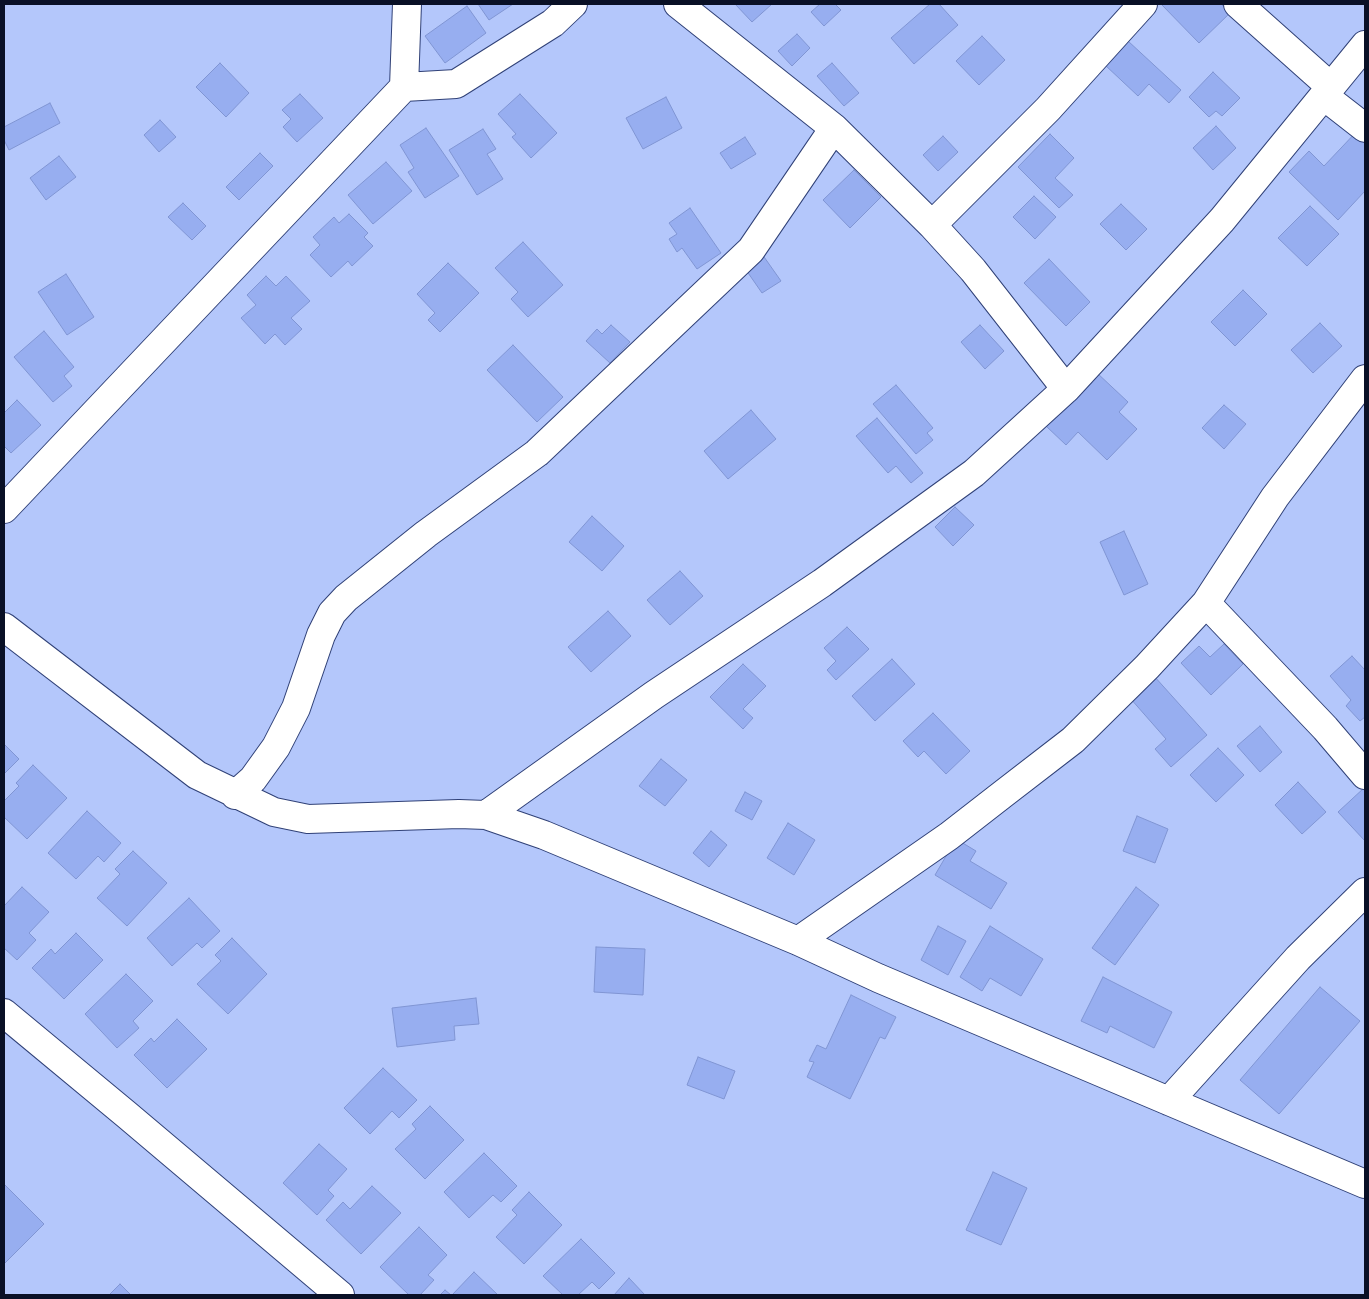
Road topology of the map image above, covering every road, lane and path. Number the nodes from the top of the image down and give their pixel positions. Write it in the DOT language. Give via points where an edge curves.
graph roads {
  1 [pos="407,4"];
  2 [pos="574,4"];
  3 [pos="678,4"];
  4 [pos="1143,4"];
  5 [pos="1238,4"];
  6 [pos="1365,45"];
  7 [pos="404,87"];
  8 [pos="1327,91"];
  9 [pos="834,128"];
  10 [pos="1365,128"];
  11 [pos="932,225"];
  12 [pos="1365,379"];
  13 [pos="1066,389"];
  14 [pos="4,509"];
  15 [pos="1206,603"];
  16 [pos="4,627"];
  17 [pos="1365,775"];
  18 [pos="235,795"];
  19 [pos="486,815"];
  20 [pos="1365,892"];
  21 [pos="798,941"];
  22 [pos="4,1013"];
  23 [pos="1169,1101"];
  24 [pos="1365,1184"];
  25 [pos="340,1295"];
  1 -- 7 [label="street"];
  2 -- 7 [label="street" via="553,23 456,84"];
  3 -- 9 [label="street"];
  4 -- 11 [label="street" via="1048,110"];
  5 -- 8 [label="street"];
  6 -- 8 [label="street"];
  7 -- 14 [label="street"];
  8 -- 10 [label="street"];
  8 -- 13 [label="street" via="1222,220"];
  9 -- 11 [label="street"];
  9 -- 18 [label="street" via="751,250 738,263 537,453 426,534 332,613 296,708 276,747 253,779"];
  11 -- 13 [label="street" via="972,270"];
  12 -- 15 [label="street" via="1275,497"];
  13 -- 19 [label="street" via="974,473 822,583 654,694"];
  15 -- 17 [label="street" via="1326,728"];
  15 -- 21 [label="street" via="1073,740 949,836"];
  16 -- 18 [label="street" via="196,775"];
  18 -- 19 [label="street" via="274,812 308,818"];
  19 -- 21 [label="street"];
  20 -- 23 [label="street" via="1298,958"];
  21 -- 23 [label="street"];
  22 -- 25 [label="street"];
  23 -- 24 [label="street"];
}
